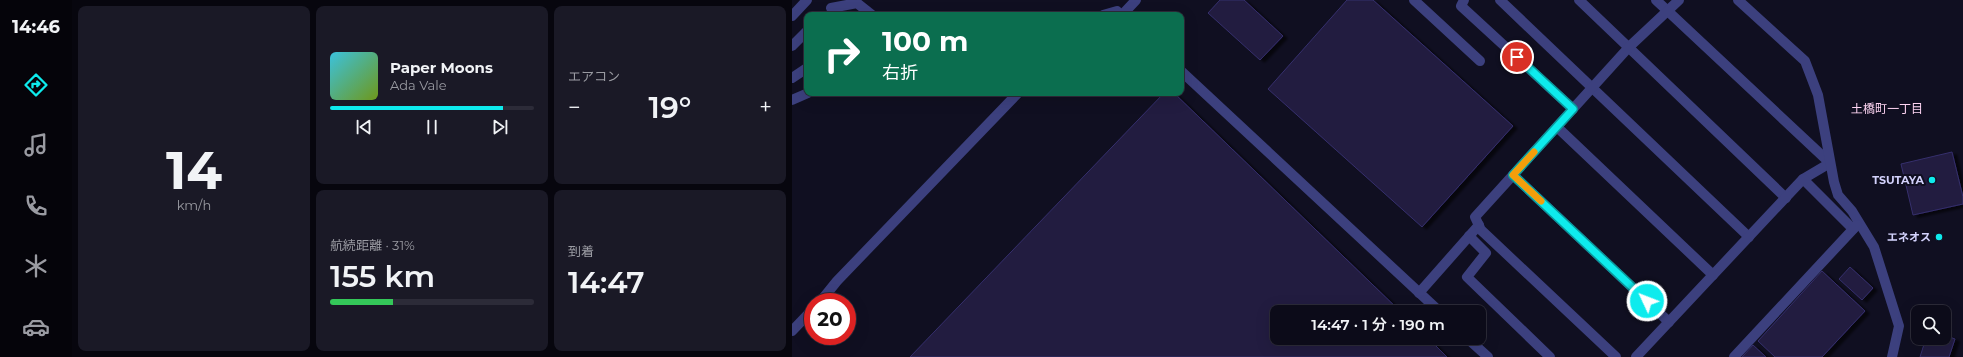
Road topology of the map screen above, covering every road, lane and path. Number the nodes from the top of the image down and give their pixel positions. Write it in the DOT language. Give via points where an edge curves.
graph roads {
  1 [pos="807,0"];
  2 [pos="840,0"];
  3 [pos="1136,0"];
  4 [pos="1414,0"];
  5 [pos="1464,0"];
  6 [pos="1500,0"];
  7 [pos="1579,0"];
  8 [pos="1656,0"];
  9 [pos="1679,0"];
  10 [pos="1738,0"];
  11 [pos="1667,11"];
  12 [pos="828,12"];
  13 [pos="830,12"];
  14 [pos="868,12"];
  15 [pos="1125,12"];
  16 [pos="792,16"];
  17 [pos="804,34"];
  18 [pos="792,46"];
  19 [pos="1629,47"];
  20 [pos="1480,61"];
  21 [pos="804,70"];
  22 [pos="1184,74"];
  23 [pos="792,78"];
  24 [pos="1591,89"];
  25 [pos="804,95"];
  26 [pos="1015,96"];
  27 [pos="792,100"];
  28 [pos="1573,109"];
  29 [pos="1557,127"];
  30 [pos="1830,163"];
  31 [pos="1513,175"];
  32 [pos="1803,179"];
  33 [pos="1786,198"];
  34 [pos="1479,225"];
  35 [pos="1856,226"];
  36 [pos="1469,236"];
  37 [pos="1749,237"];
  38 [pos="1496,244"];
  39 [pos="1486,253"];
  40 [pos="1713,275"];
  41 [pos="827,293"];
  42 [pos="1419,293"];
  43 [pos="1432,305"];
  44 [pos="804,318"];
  45 [pos="1669,322"];
  46 [pos="792,331"];
  47 [pos="1475,345"];
  48 [pos="1488,357"];
  49 [pos="1550,357"];
  50 [pos="1616,357"];
  51 [pos="1636,357"];
  52 [pos="1734,357"];
  53 [pos="1892,357"];
  1 -- 16 [label="street"];
  2 -- 12 [label="street"];
  3 -- 15 [label="street"];
  4 -- 20 [label="street"];
  5 -- 28 [label="street" via="1461,6"];
  6 -- 24 [label="street"];
  7 -- 19 [label="street"];
  8 -- 11 [label="street"];
  9 -- 11 [label="street"];
  10 -- 30 [label="street" via="1805,61 1818,96"];
  11 -- 19 [label="street"];
  11 -- 30 [label="street"];
  13 -- 14 [label="street" via="857,4"];
  17 -- 18 [label="street"];
  19 -- 24 [label="street"];
  19 -- 33 [label="street"];
  21 -- 23 [label="street"];
  22 -- 42 [label="street"];
  24 -- 28 [label="street"];
  24 -- 37 [label="street"];
  25 -- 27 [label="street"];
  26 -- 41 [label="street"];
  28 -- 29 [label="street"];
  29 -- 31 [label="street"];
  29 -- 40 [label="street"];
  30 -- 32 [label="street"];
  30 -- 35 [label="street" via="1838,195 1852,211"];
  31 -- 34 [label="street" via="1475,217"];
  31 -- 45 [label="street"];
  32 -- 33 [label="street"];
  32 -- 35 [label="street"];
  33 -- 37 [label="street"];
  34 -- 36 [label="street"];
  34 -- 38 [label="street"];
  35 -- 52 [label="street"];
  35 -- 53 [label="street" via="1874,247 1899,326"];
  36 -- 39 [label="street"];
  36 -- 42 [label="street"];
  37 -- 40 [label="street"];
  38 -- 39 [label="street"];
  38 -- 50 [label="street"];
  39 -- 49 [label="street" via="1467,277"];
  40 -- 45 [label="street"];
  42 -- 43 [label="street"];
  44 -- 46 [label="street"];
  45 -- 51 [label="street"];
  47 -- 48 [label="street"];
}
